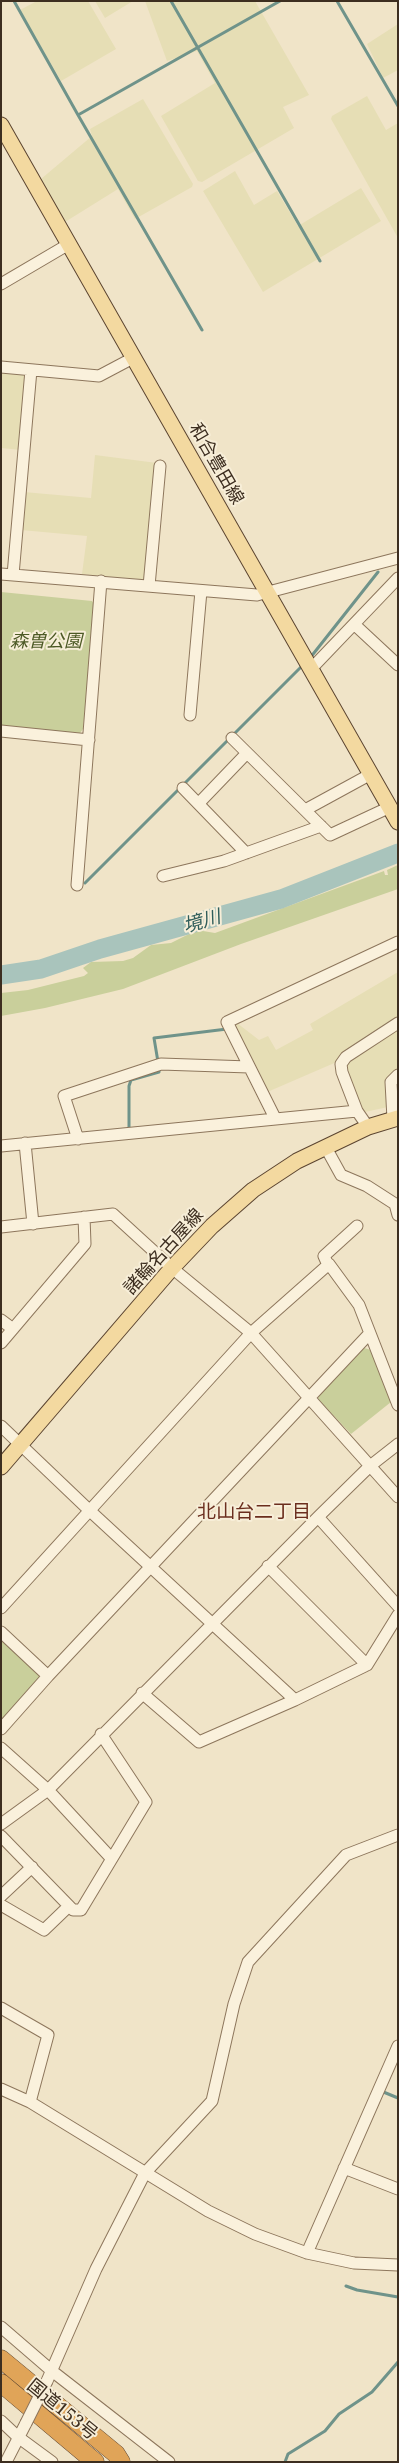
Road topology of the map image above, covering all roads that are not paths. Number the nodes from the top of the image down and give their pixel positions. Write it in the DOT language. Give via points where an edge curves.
graph roads {
  1 [pos="1,125"];
  2 [pos="69,244"];
  3 [pos="1,284"];
  4 [pos="133,358"];
  5 [pos="1,367"];
  6 [pos="31,370"];
  7 [pos="160,466"];
  8 [pos="398,558"];
  9 [pos="7,574"];
  10 [pos="398,578"];
  11 [pos="101,581"];
  12 [pos="149,586"];
  13 [pos="201,591"];
  14 [pos="268,593"];
  15 [pos="354,624"];
  16 [pos="398,665"];
  17 [pos="311,670"];
  18 [pos="190,716"];
  19 [pos="1,731"];
  20 [pos="232,738"];
  21 [pos="89,740"];
  22 [pos="247,753"];
  23 [pos="371,774"];
  24 [pos="183,788"];
  25 [pos="199,803"];
  26 [pos="305,810"];
  27 [pos="394,812"];
  28 [pos="321,826"];
  29 [pos="246,853"];
  30 [pos="162,876"];
  31 [pos="77,885"];
  32 [pos="398,942"];
  33 [pos="398,1023"];
  34 [pos="249,1067"];
  35 [pos="398,1075"];
  36 [pos="357,1111"];
  37 [pos="275,1118"];
  38 [pos="395,1118"];
  39 [pos="368,1127"];
  40 [pos="78,1139"];
  41 [pos="25,1143"];
  42 [pos="1,1146"];
  43 [pos="326,1146"];
  44 [pos="397,1208"];
  45 [pos="84,1217"];
  46 [pos="32,1224"];
  47 [pos="357,1226"];
  48 [pos="1,1228"];
  49 [pos="328,1266"];
  50 [pos="172,1268"];
  51 [pos="1,1320"];
  52 [pos="13,1329"];
  53 [pos="370,1333"];
  54 [pos="251,1334"];
  55 [pos="1,1343"];
  56 [pos="309,1398"];
  57 [pos="398,1405"];
  58 [pos="1,1426"];
  59 [pos="21,1444"];
  60 [pos="398,1444"];
  61 [pos="370,1466"];
  62 [pos="1,1468"];
  63 [pos="398,1497"];
  64 [pos="89,1510"];
  65 [pos="318,1517"];
  66 [pos="268,1566"];
  67 [pos="150,1567"];
  68 [pos="398,1606"];
  69 [pos="1,1608"];
  70 [pos="398,1615"];
  71 [pos="212,1624"];
  72 [pos="1,1632"];
  73 [pos="367,1666"];
  74 [pos="48,1676"];
  75 [pos="142,1692"];
  76 [pos="295,1700"];
  77 [pos="1,1729"];
  78 [pos="102,1734"];
  79 [pos="1,1748"];
  80 [pos="48,1790"];
  81 [pos="1,1824"];
  82 [pos="398,1834"];
  83 [pos="1,1836"];
  84 [pos="110,1858"];
  85 [pos="32,1868"];
  86 [pos="1,1896"];
  87 [pos="1,1904"];
  88 [pos="69,1906"];
  89 [pos="1,2008"];
  90 [pos="398,2046"];
  91 [pos="1,2089"];
  92 [pos="30,2102"];
  93 [pos="344,2168"];
  94 [pos="145,2173"];
  95 [pos="398,2189"];
  96 [pos="307,2253"];
  97 [pos="398,2265"];
  98 [pos="1,2328"];
  99 [pos="1,2359"];
  100 [pos="50,2376"];
  101 [pos="1,2383"];
  102 [pos="1,2421"];
  103 [pos="18,2437"];
  104 [pos="119,2458"];
  105 [pos="90,2460"];
  106 [pos="6,2462"];
  107 [pos="52,2462"];
  108 [pos="133,2462"];
  109 [pos="169,2462"];
  1 -- 2 [label="main road, 和合豊田線"];
  2 -- 3 [label="street"];
  2 -- 4 [label="main road, 和合豊田線"];
  4 -- 6 [label="street" via="99,376"];
  4 -- 14 [label="main road, 和合豊田線"];
  5 -- 6 [label="street"];
  6 -- 9 [label="street"];
  7 -- 12 [label="street"];
  8 -- 14 [label="street"];
  9 -- 11 [label="street"];
  10 -- 15 [label="street"];
  11 -- 12 [label="street"];
  11 -- 21 [label="street"];
  12 -- 13 [label="street"];
  13 -- 14 [label="street"];
  13 -- 18 [label="street"];
  14 -- 17 [label="main road, 和合豊田線"];
  15 -- 16 [label="street"];
  15 -- 17 [label="street"];
  17 -- 23 [label="main road, 和合豊田線"];
  19 -- 21 [label="street"];
  20 -- 22 [label="street"];
  21 -- 31 [label="street"];
  22 -- 25 [label="street"];
  22 -- 26 [label="street"];
  23 -- 26 [label="street"];
  23 -- 27 [label="main road, 和合豊田線"];
  24 -- 25 [label="street"];
  25 -- 29 [label="street"];
  26 -- 28 [label="street"];
  27 -- 28 [label="street" via="330,835"];
  28 -- 29 [label="street"];
  29 -- 30 [label="street"];
  32 -- 34 [label="street" via="227,1022"];
  33 -- 36 [label="street" via="346,1057 341,1064"];
  34 -- 37 [label="street"];
  34 -- 40 [label="street" via="161,1064 64,1096"];
  35 -- 38 [label="street" via="391,1082"];
  36 -- 37 [label="street"];
  36 -- 39 [label="street"];
  37 -- 40 [label="street"];
  38 -- 39 [label="main road, 諸輪名古屋線"];
  39 -- 43 [label="main road, 諸輪名古屋線"];
  40 -- 41 [label="street"];
  41 -- 42 [label="street"];
  41 -- 46 [label="street"];
  43 -- 44 [label="street" via="341,1175 367,1186"];
  43 -- 50 [label="main road, 諸輪名古屋線" via="254,1190 212,1226"];
  45 -- 46 [label="street"];
  45 -- 50 [label="street" via="113,1214"];
  45 -- 52 [label="street" via="85,1244"];
  46 -- 48 [label="street"];
  47 -- 49 [label="street" via="324,1256"];
  49 -- 53 [label="street" via="359,1306"];
  49 -- 54 [label="street"];
  50 -- 54 [label="street"];
  50 -- 59 [label="main road, 諸輪名古屋線"];
  51 -- 52 [label="street"];
  52 -- 55 [label="street"];
  53 -- 56 [label="street"];
  53 -- 57 [label="street"];
  54 -- 56 [label="street"];
  54 -- 64 [label="street"];
  56 -- 61 [label="street"];
  56 -- 67 [label="street"];
  58 -- 59 [label="street"];
  59 -- 62 [label="main road, 諸輪名古屋線"];
  59 -- 64 [label="street"];
  60 -- 61 [label="street"];
  61 -- 63 [label="street"];
  61 -- 65 [label="street"];
  64 -- 67 [label="street"];
  64 -- 69 [label="street"];
  65 -- 66 [label="street"];
  65 -- 68 [label="street"];
  66 -- 71 [label="street"];
  66 -- 73 [label="street"];
  67 -- 71 [label="street"];
  67 -- 74 [label="street"];
  70 -- 73 [label="street"];
  71 -- 75 [label="street"];
  71 -- 76 [label="street"];
  72 -- 74 [label="street"];
  73 -- 76 [label="street"];
  74 -- 77 [label="street"];
  75 -- 76 [label="street" via="199,1742"];
  75 -- 78 [label="street"];
  78 -- 80 [label="street"];
  78 -- 84 [label="street" via="146,1802"];
  79 -- 80 [label="street"];
  80 -- 81 [label="street"];
  80 -- 84 [label="street"];
  82 -- 94 [label="street" via="346,1855 248,1962 234,2004 212,2100"];
  83 -- 85 [label="street"];
  84 -- 88 [label="street" via="81,1910 73,1910"];
  85 -- 86 [label="street"];
  85 -- 88 [label="street"];
  87 -- 88 [label="street" via="44,1930"];
  89 -- 92 [label="street" via="48,2035"];
  90 -- 93 [label="street"];
  91 -- 92 [label="street"];
  92 -- 94 [label="street"];
  93 -- 95 [label="street"];
  93 -- 96 [label="street"];
  94 -- 96 [label="street" via="208,2211 255,2234"];
  94 -- 100 [label="street" via="96,2269"];
  96 -- 97 [label="street" via="354,2263"];
  98 -- 100 [label="street"];
  99 -- 104 [label="highway, 国道153号"];
  100 -- 103 [label="street, bridge"];
  100 -- 109 [label="street"];
  101 -- 105 [label="highway, 国道153号"];
  102 -- 103 [label="street"];
  103 -- 106 [label="street"];
  103 -- 107 [label="street"];
  104 -- 108 [label="highway, 国道153号"];
}
